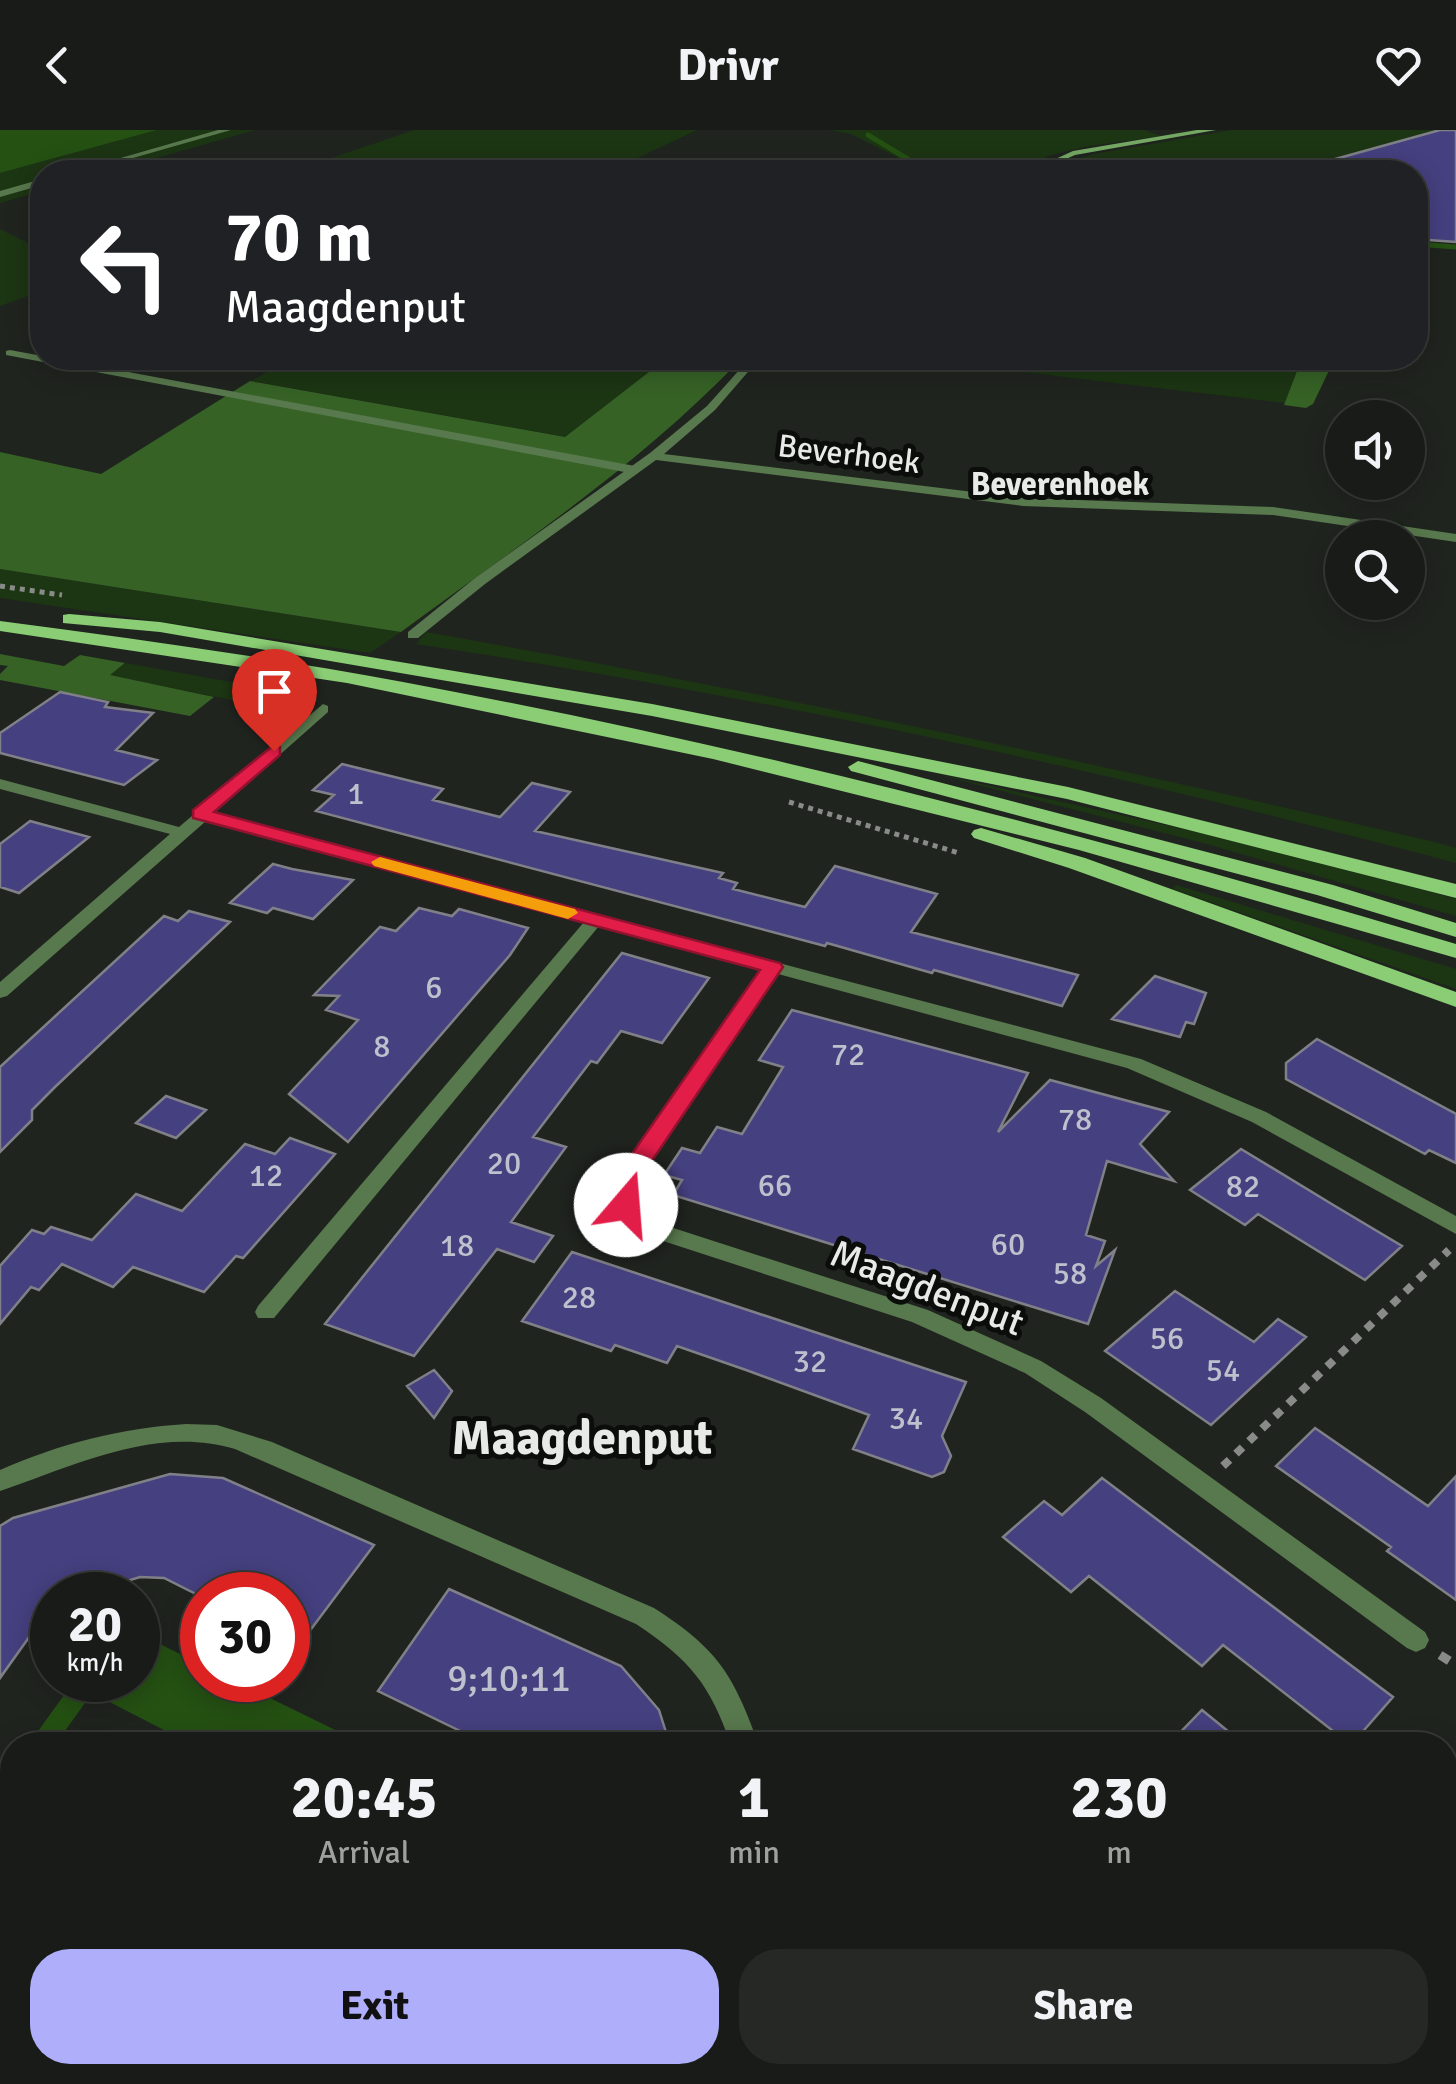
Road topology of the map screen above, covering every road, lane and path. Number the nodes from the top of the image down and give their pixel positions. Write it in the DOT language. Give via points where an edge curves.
graph roads {
  1 [pos="228,130"];
  2 [pos="1212,130"];
  3 [pos="119,160"];
  4 [pos="1059,160"];
  5 [pos="30,185"];
  6 [pos="0,194"];
  7 [pos="10,352"];
  8 [pos="30,356"];
  9 [pos="105,370"];
  10 [pos="745,370"];
  11 [pos="654,456"];
  12 [pos="636,470"];
  13 [pos="1456,538"];
  14 [pos="0,613"];
  15 [pos="0,626"];
  16 [pos="414,635"];
  17 [pos="502,685"];
  18 [pos="322,709"];
  19 [pos="752,764"];
  20 [pos="0,784"];
  21 [pos="200,814"];
  22 [pos="180,832"];
  23 [pos="1456,891"];
  24 [pos="594,920"];
  25 [pos="1456,930"];
  26 [pos="1456,951"];
  27 [pos="773,967"];
  28 [pos="0,992"];
  29 [pos="1456,1000"];
  30 [pos="1456,1226"];
  31 [pos="1456,1244"];
  32 [pos="266,1312"];
  33 [pos="1,1480"];
  34 [pos="1204,1484"];
  35 [pos="1416,1640"];
  36 [pos="740,1732"];
  1 -- 3 [label="street"];
  2 -- 4 [label="street"];
  5 -- 6 [label="street"];
  7 -- 8 [label="street"];
  9 -- 12 [label="street"];
  10 -- 11 [label="street"];
  11 -- 12 [label="street"];
  11 -- 13 [label="street, Beverhoek" via="1024,502 1328,516"];
  12 -- 16 [label="street"];
  14 -- 17 [label="main road" via="160,627"];
  15 -- 19 [label="main road" via="460,698"];
  17 -- 23 [label="main road" via="1068,793"];
  17 -- 25 [label="main road" via="1018,807"];
  18 -- 21 [label="street"];
  19 -- 26 [label="main road" via="956,810"];
  19 -- 29 [label="main road" via="1077,863"];
  20 -- 22 [label="street"];
  21 -- 22 [label="street"];
  21 -- 24 [label="street"];
  22 -- 28 [label="street"];
  24 -- 27 [label="street"];
  24 -- 32 [label="street"];
  27 -- 30 [label="street" via="1189,1083 1296,1134"];
  27 -- 34 [label="street, Maagdenput" via="634,1168 625,1196 632,1214 665,1234 971,1336 1078,1396"];
  31 -- 34 [label="path"];
  33 -- 36 [label="street" via="44,1462 164,1433 214,1434 263,1450 645,1616 692,1646 725,1688"];
  34 -- 35 [label="street, Maagdenput"];
}
